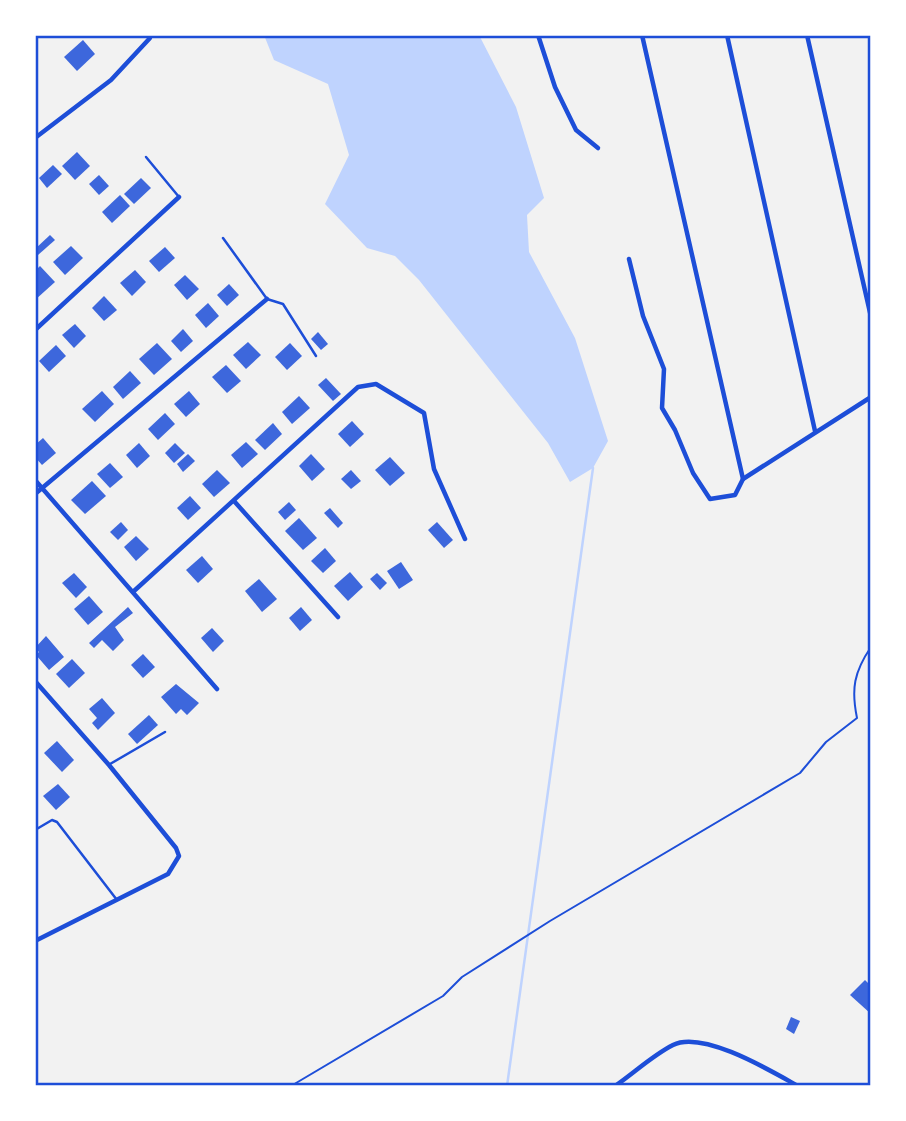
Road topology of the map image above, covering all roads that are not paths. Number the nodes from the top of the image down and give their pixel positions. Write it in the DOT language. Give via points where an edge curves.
graph roads {
  1 [pos="538,35"];
  2 [pos="642,35"];
  3 [pos="727,35"];
  4 [pos="807,35"];
  5 [pos="150,38"];
  6 [pos="35,138"];
  7 [pos="598,148"];
  8 [pos="146,157"];
  9 [pos="179,197"];
  10 [pos="223,238"];
  11 [pos="629,259"];
  12 [pos="267,299"];
  13 [pos="871,317"];
  14 [pos="35,330"];
  15 [pos="316,356"];
  16 [pos="871,397"];
  17 [pos="815,431"];
  18 [pos="743,479"];
  19 [pos="35,480"];
  20 [pos="42,488"];
  21 [pos="35,494"];
  22 [pos="234,501"];
  23 [pos="465,539"];
  24 [pos="134,590"];
  25 [pos="338,617"];
  26 [pos="35,681"];
  27 [pos="217,689"];
  28 [pos="165,732"];
  29 [pos="109,765"];
  30 [pos="35,830"];
  31 [pos="117,900"];
  32 [pos="35,940"];
  33 [pos="615,1086"];
  34 [pos="797,1086"];
  1 -- 7 [label="street" via="555,88 576,130"];
  2 -- 18 [label="street"];
  3 -- 17 [label="street"];
  4 -- 13 [label="street"];
  5 -- 6 [label="street" via="111,80"];
  8 -- 9 [label="lane"];
  9 -- 14 [label="street"];
  10 -- 12 [label="lane"];
  11 -- 18 [label="street" via="643,316 664,369 662,408 692,473 710,499 735,495"];
  12 -- 15 [label="lane" via="283,304"];
  12 -- 20 [label="street"];
  16 -- 17 [label="street"];
  17 -- 18 [label="street"];
  19 -- 20 [label="street"];
  20 -- 21 [label="street"];
  20 -- 24 [label="street"];
  22 -- 23 [label="street" via="358,387 376,383 424,413 434,469"];
  22 -- 24 [label="street"];
  22 -- 25 [label="street"];
  24 -- 27 [label="street"];
  26 -- 29 [label="street"];
  28 -- 29 [label="lane"];
  29 -- 31 [label="street" via="179,856 167,874"];
  30 -- 31 [label="lane" via="52,820 57,822"];
  31 -- 32 [label="street"];
  33 -- 34 [label="street" via="675,1044 692,1043 738,1053"];
}
